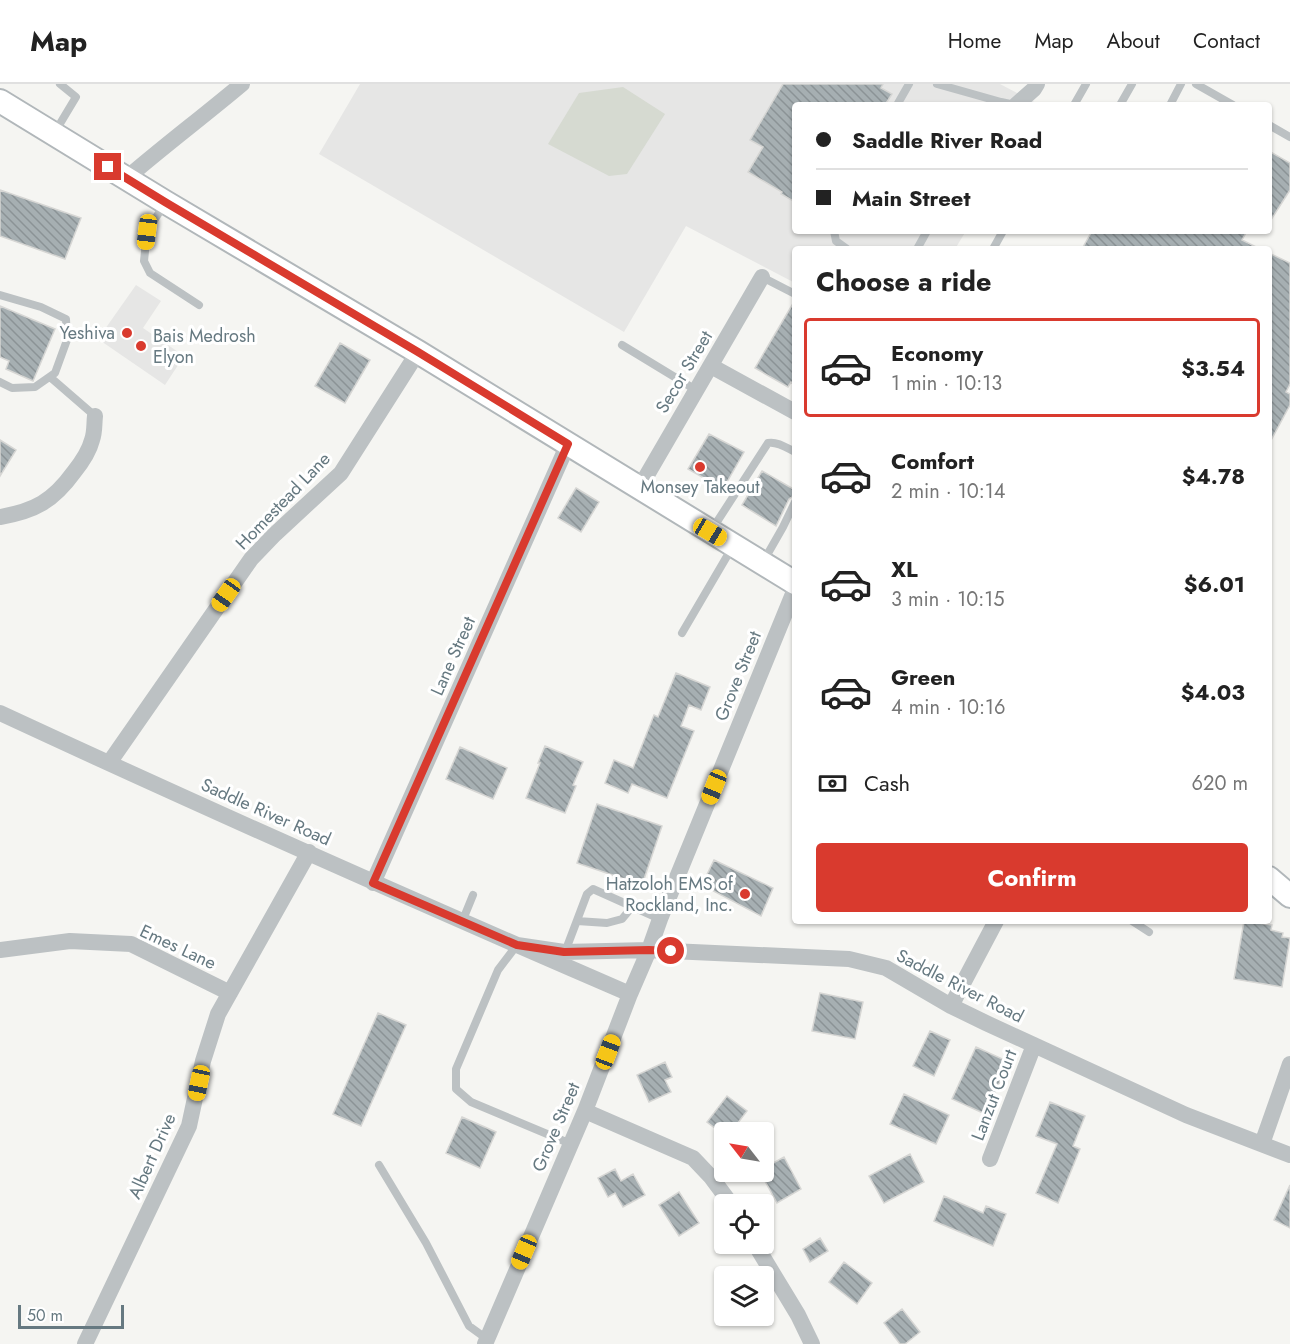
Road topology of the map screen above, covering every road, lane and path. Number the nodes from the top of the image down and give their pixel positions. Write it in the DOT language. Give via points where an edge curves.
graph roads {
  1 [pos="60,84"];
  2 [pos="242,84"];
  3 [pos="909,84"];
  4 [pos="937,84"];
  5 [pos="1037,84"];
  6 [pos="1086,84"];
  7 [pos="1132,84"];
  8 [pos="1181,84"];
  9 [pos="1196,84"];
  10 [pos="0,101"];
  11 [pos="899,102"];
  12 [pos="1001,102"];
  13 [pos="1011,102"];
  14 [pos="1076,102"];
  15 [pos="1122,102"];
  16 [pos="1172,102"];
  17 [pos="1228,102"];
  18 [pos="1272,127"];
  19 [pos="54,135"];
  20 [pos="1290,137"];
  21 [pos="127,178"];
  22 [pos="165,202"];
  23 [pos="835,234"];
  24 [pos="843,246"];
  25 [pos="762,278"];
  26 [pos="792,293"];
  27 [pos="0,295"];
  28 [pos="199,305"];
  29 [pos="622,345"];
  30 [pos="418,352"];
  31 [pos="711,366"];
  32 [pos="50,377"];
  33 [pos="0,382"];
  34 [pos="696,390"];
  35 [pos="792,410"];
  36 [pos="95,416"];
  37 [pos="568,444"];
  38 [pos="792,450"];
  39 [pos="640,487"];
  40 [pos="792,508"];
  41 [pos="0,517"];
  42 [pos="710,532"];
  43 [pos="734,545"];
  44 [pos="763,563"];
  45 [pos="792,581"];
  46 [pos="792,596"];
  47 [pos="682,633"];
  48 [pos="0,713"];
  49 [pos="109,763"];
  50 [pos="309,852"];
  51 [pos="1272,881"];
  52 [pos="373,883"];
  53 [pos="473,895"];
  54 [pos="1290,896"];
  55 [pos="632,907"];
  56 [pos="660,919"];
  57 [pos="462,921"];
  58 [pos="577,921"];
  59 [pos="994,924"];
  60 [pos="1137,924"];
  61 [pos="1149,932"];
  62 [pos="517,945"];
  63 [pos="0,950"];
  64 [pos="649,950"];
  65 [pos="564,952"];
  66 [pos="230,993"];
  67 [pos="630,994"];
  68 [pos="951,1006"];
  69 [pos="1034,1045"];
  70 [pos="1290,1064"];
  71 [pos="585,1111"];
  72 [pos="571,1144"];
  73 [pos="1262,1144"];
  74 [pos="1290,1155"];
  75 [pos="990,1159"];
  76 [pos="379,1165"];
  77 [pos="724,1194"];
  78 [pos="760,1254"];
  79 [pos="486,1342"];
  80 [pos="85,1344"];
  81 [pos="812,1344"];
  1 -- 19 [label="lane" via="76,96"];
  2 -- 21 [label="street"];
  3 -- 11 [label="lane"];
  4 -- 12 [label="lane"];
  5 -- 13 [label="street"];
  6 -- 14 [label="lane"];
  7 -- 15 [label="lane"];
  8 -- 16 [label="lane"];
  9 -- 17 [label="lane"];
  10 -- 19 [label="main road"];
  18 -- 20 [label="lane"];
  19 -- 21 [label="main road"];
  21 -- 22 [label="main road"];
  22 -- 28 [label="lane" via="147,232 144,261 150,273"];
  22 -- 30 [label="main road"];
  23 -- 24 [label="lane"];
  25 -- 26 [label="lane"];
  25 -- 31 [label="street, Secor Street"];
  27 -- 32 [label="lane" via="66,319 67,340"];
  29 -- 34 [label="lane"];
  30 -- 37 [label="main road"];
  30 -- 49 [label="street, Homestead Lane" via="341,473 251,559"];
  31 -- 34 [label="street, Secor Street"];
  31 -- 35 [label="street"];
  32 -- 33 [label="lane" via="35,387 12,388"];
  32 -- 36 [label="lane"];
  34 -- 39 [label="street, Secor Street"];
  36 -- 41 [label="street" via="93,438 85,459 54,496 39,506"];
  37 -- 39 [label="main road"];
  37 -- 52 [label="street, Lane Street"];
  38 -- 42 [label="lane" via="768,443"];
  39 -- 42 [label="main road"];
  40 -- 44 [label="lane"];
  42 -- 43 [label="main road"];
  43 -- 44 [label="main road"];
  43 -- 47 [label="lane"];
  44 -- 45 [label="main road"];
  46 -- 56 [label="street, Grove Street"];
  48 -- 49 [label="street, Saddle River Road"];
  49 -- 50 [label="street, Saddle River Road"];
  50 -- 52 [label="street, Saddle River Road"];
  50 -- 66 [label="street, Albert Drive"];
  51 -- 54 [label="main road"];
  52 -- 57 [label="street, Saddle River Road"];
  53 -- 57 [label="lane"];
  55 -- 56 [label="lane"];
  55 -- 58 [label="lane" via="622,919 607,923"];
  55 -- 58 [label="lane" via="592,889"];
  56 -- 64 [label="street, Grove Street"];
  57 -- 62 [label="street, Saddle River Road"];
  58 -- 65 [label="lane"];
  59 -- 68 [label="street"];
  60 -- 61 [label="lane"];
  62 -- 65 [label="street, Saddle River Road"];
  62 -- 67 [label="street, Saddle River Road"];
  62 -- 72 [label="lane" via="498,970 456,1069 456,1089 471,1102"];
  63 -- 66 [label="street, Emes Lane" via="70,941 131,944"];
  64 -- 65 [label="street, Saddle River Road"];
  64 -- 67 [label="street, Grove Street"];
  64 -- 68 [label="street, Saddle River Road" via="849,959 885,968"];
  66 -- 80 [label="street, Albert Drive" via="218,1014 203,1061 189,1126"];
  67 -- 71 [label="street, Grove Street"];
  68 -- 69 [label="street, Saddle River Road"];
  69 -- 73 [label="street, Saddle River Road" via="1186,1115"];
  69 -- 75 [label="street, Lanzut Court"];
  70 -- 73 [label="street"];
  71 -- 72 [label="street, Grove Street"];
  71 -- 77 [label="street" via="693,1158"];
  72 -- 79 [label="street, Grove Street"];
  73 -- 74 [label="street, Saddle River Road"];
  76 -- 79 [label="lane" via="469,1326"];
  78 -- 81 [label="street"];
}
